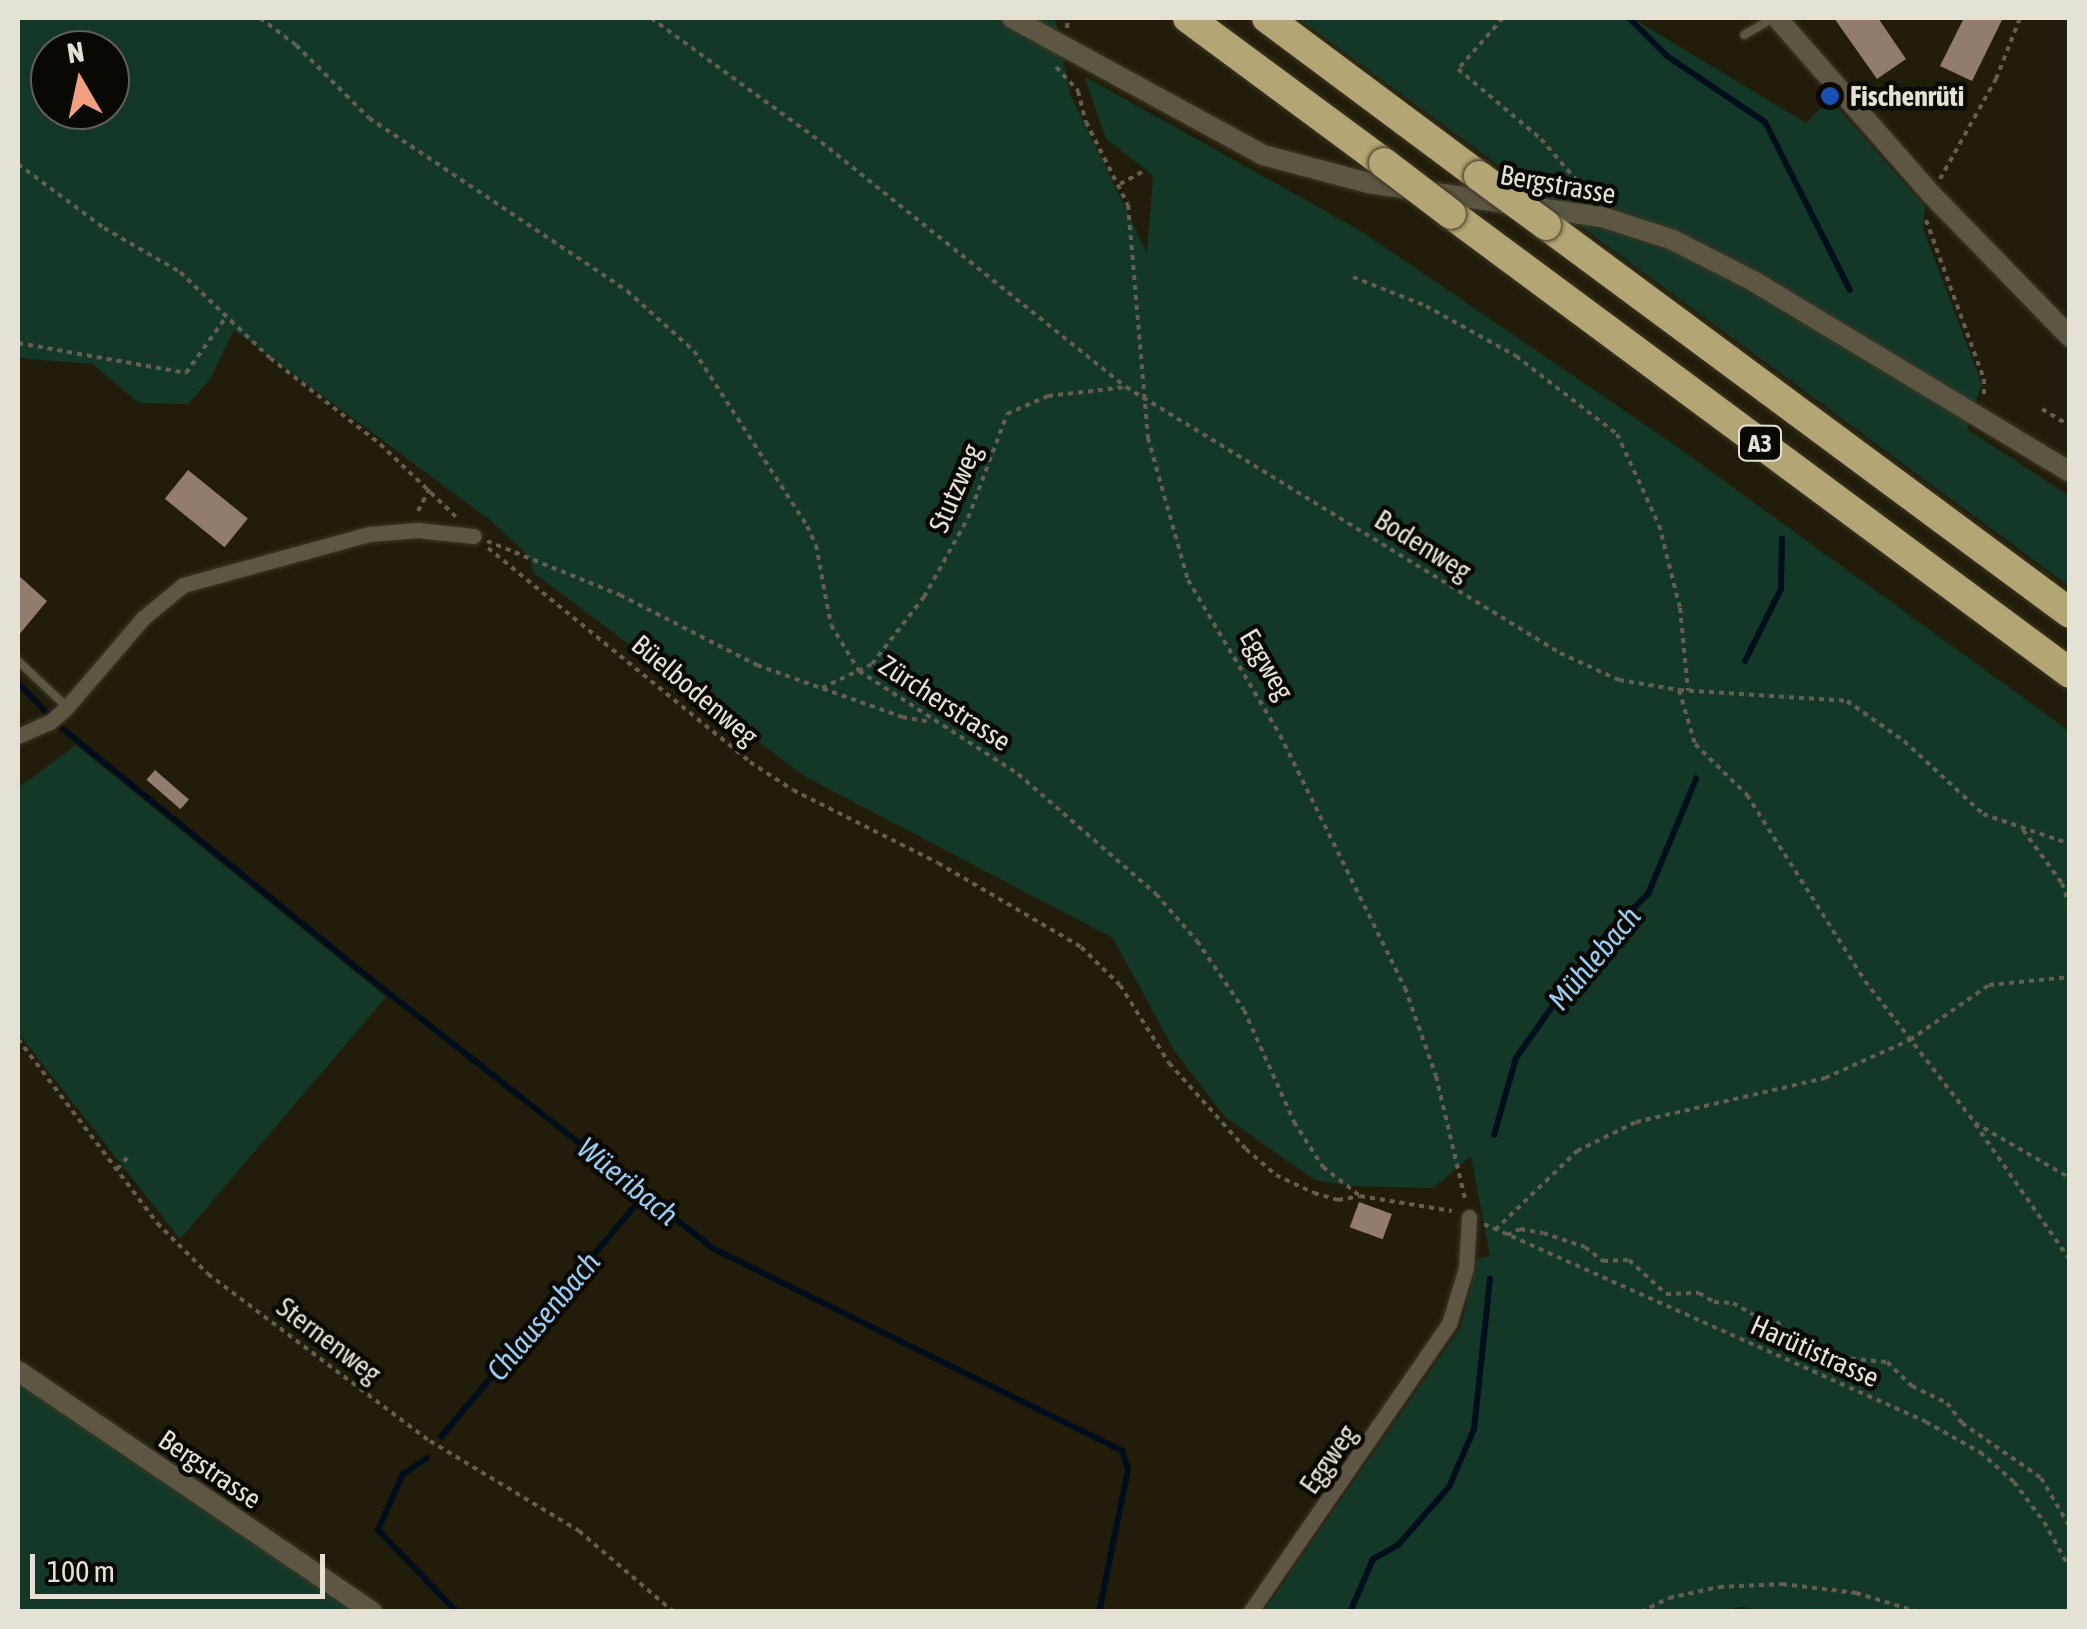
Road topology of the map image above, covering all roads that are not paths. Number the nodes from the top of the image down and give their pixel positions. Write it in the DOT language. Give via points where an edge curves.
graph roads {
  1 [pos="1012,18"];
  2 [pos="1188,18"];
  3 [pos="1267,18"];
  4 [pos="1776,18"];
  5 [pos="1744,35"];
  6 [pos="2070,337"];
  7 [pos="2070,472"];
  8 [pos="474,536"];
  9 [pos="2070,614"];
  10 [pos="18,660"];
  11 [pos="2070,673"];
  12 [pos="68,707"];
  13 [pos="18,736"];
  14 [pos="1469,1217"];
  15 [pos="18,1370"];
  16 [pos="372,1612"];
  17 [pos="1250,1612"];
  1 -- 7 [label="street, Bergstrasse" via="1264,155 1368,183 1602,217 1709,256"];
  2 -- 11 [label="highway, A3, bridge"];
  3 -- 9 [label="highway, A3, bridge"];
  4 -- 5 [label="lane"];
  4 -- 6 [label="street" via="1930,193"];
  8 -- 12 [label="street" via="370,534 183,585 143,618"];
  10 -- 12 [label="lane"];
  12 -- 13 [label="street"];
  14 -- 17 [label="street, Eggweg" via="1458,1301 1436,1349"];
  15 -- 16 [label="street, Bergstrasse"];
}
